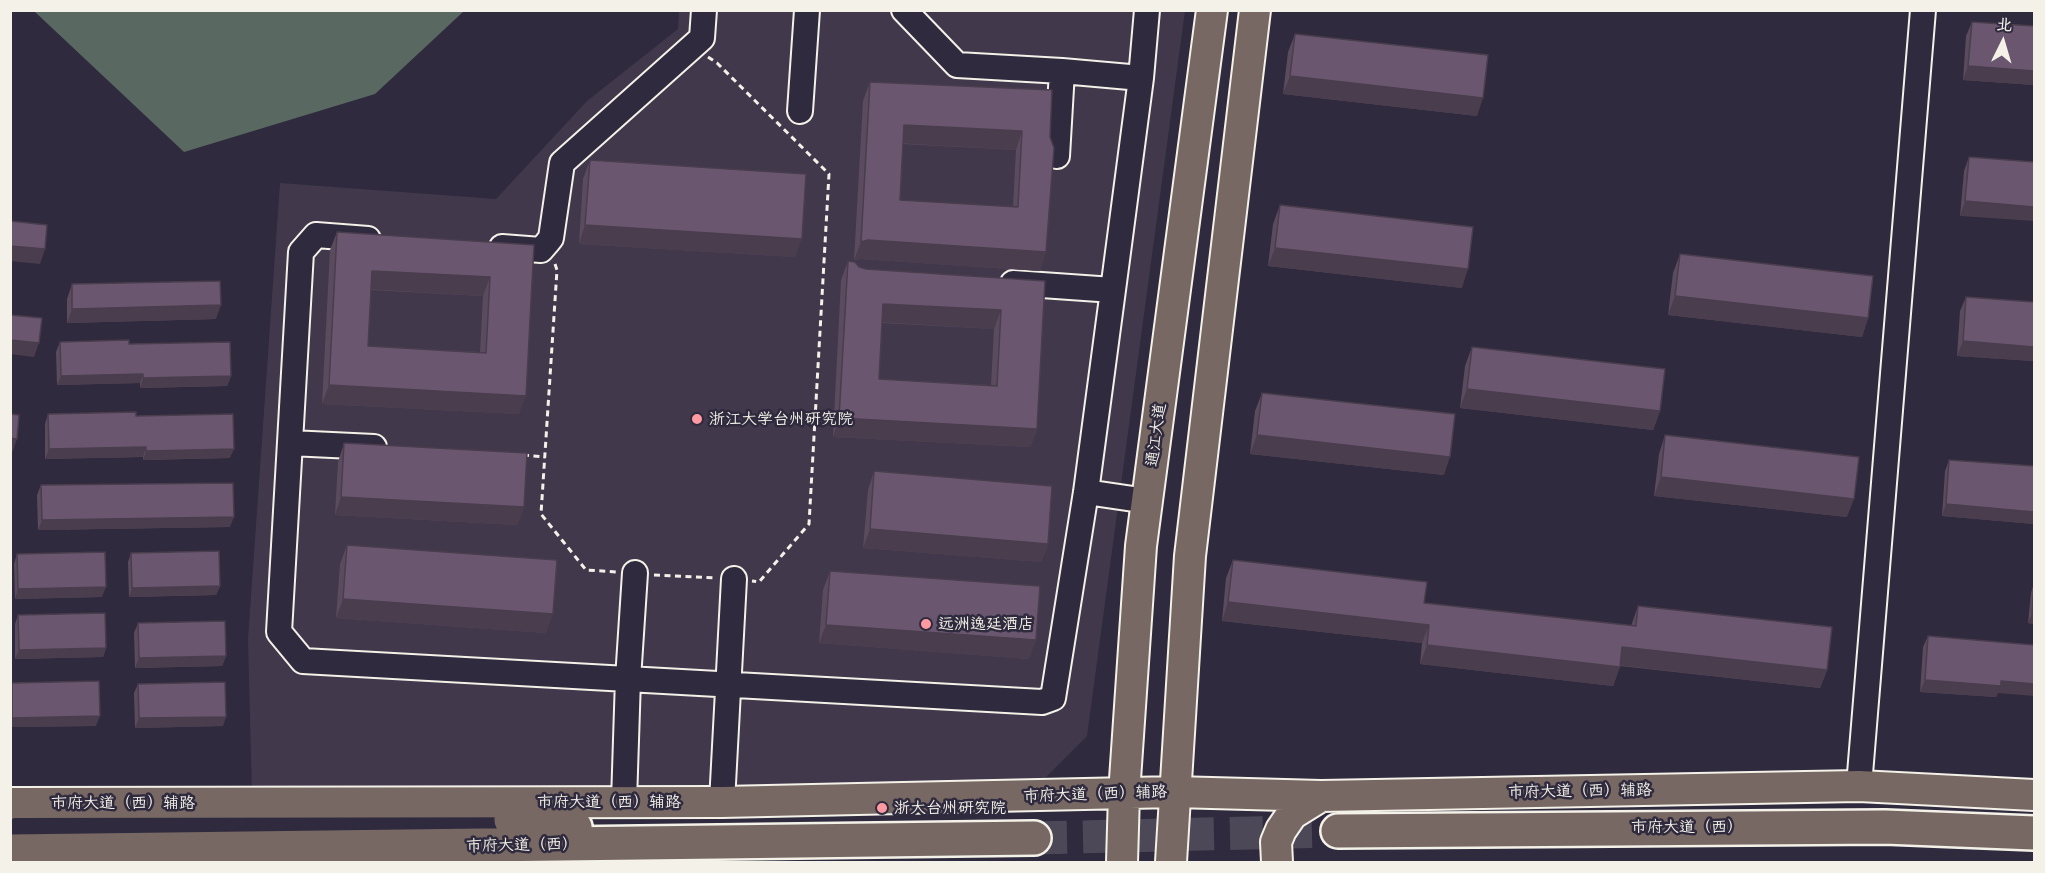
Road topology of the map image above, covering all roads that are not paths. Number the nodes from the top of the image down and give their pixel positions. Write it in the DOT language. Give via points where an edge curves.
graph roads {
  1 [pos="704,10"];
  2 [pos="807,10"];
  3 [pos="904,10"];
  4 [pos="1147,10"];
  5 [pos="1212,10"];
  6 [pos="1255,10"];
  7 [pos="1923,10"];
  8 [pos="1062,71"];
  9 [pos="1141,78"];
  10 [pos="800,111"];
  11 [pos="1057,156"];
  12 [pos="387,240"];
  13 [pos="482,246"];
  14 [pos="987,281"];
  15 [pos="1113,290"];
  16 [pos="290,443"];
  17 [pos="394,448"];
  18 [pos="1086,492"];
  19 [pos="1147,501"];
  20 [pos="636,573"];
  21 [pos="734,579"];
  22 [pos="628,679"];
  23 [pos="727,686"];
  24 [pos="1859,786"];
  25 [pos="1174,792"];
  26 [pos="1124,795"];
  27 [pos="2034,795"];
  28 [pos="1321,796"];
  29 [pos="621,801"];
  30 [pos="722,802"];
  31 [pos="10,803"];
  32 [pos="511,820"];
  33 [pos="10,831"];
  34 [pos="1338,831"];
  35 [pos="2034,833"];
  36 [pos="1034,838"];
  37 [pos="705,843"];
  38 [pos="10,851"];
  39 [pos="1122,862"];
  40 [pos="1171,862"];
  41 [pos="1277,862"];
  1 -- 13 [label="street" via="702,38 562,163 551,238 547,243 541,249"];
  2 -- 10 [label="street"];
  3 -- 8 [label="street" via="957,65"];
  4 -- 9 [label="street"];
  5 -- 19 [label="main road, 通江大道"];
  6 -- 25 [label="main road" via="1190,556"];
  7 -- 24 [label="street"];
  8 -- 9 [label="street"];
  8 -- 11 [label="street"];
  9 -- 15 [label="street"];
  12 -- 16 [label="street" via="316,235 301,252"];
  14 -- 15 [label="street"];
  15 -- 18 [label="street"];
  16 -- 17 [label="street"];
  16 -- 22 [label="street" via="279,632 303,661"];
  18 -- 19 [label="street"];
  18 -- 23 [label="street" via="1053,698 1042,702"];
  19 -- 26 [label="main road, 通江大道"];
  20 -- 22 [label="street"];
  21 -- 23 [label="street"];
  22 -- 23 [label="street"];
  22 -- 29 [label="street"];
  23 -- 30 [label="street"];
  24 -- 27 [label="main road, 市府大道（西）辅路"];
  24 -- 28 [label="main road, 市府大道（西）辅路"];
  25 -- 26 [label="main road, 市府大道（西）辅路"];
  25 -- 28 [label="main road, 市府大道（西）辅路"];
  25 -- 40 [label="main road"];
  26 -- 30 [label="main road, 市府大道（西）辅路"];
  26 -- 39 [label="main road, 通江大道"];
  28 -- 41 [label="main road" via="1292,814 1281,830 1276,842"];
  29 -- 30 [label="main road, 市府大道（西）辅路"];
  29 -- 31 [label="main road, 市府大道（西）辅路"];
  29 -- 32 [label="main road"];
  32 -- 33 [label="street"];
  32 -- 37 [label="highway"];
  34 -- 35 [label="highway, 市府大道（西）" via="1885,827"];
  36 -- 37 [label="highway, 市府大道（西）"];
  37 -- 38 [label="highway, 市府大道（西）"];
}
